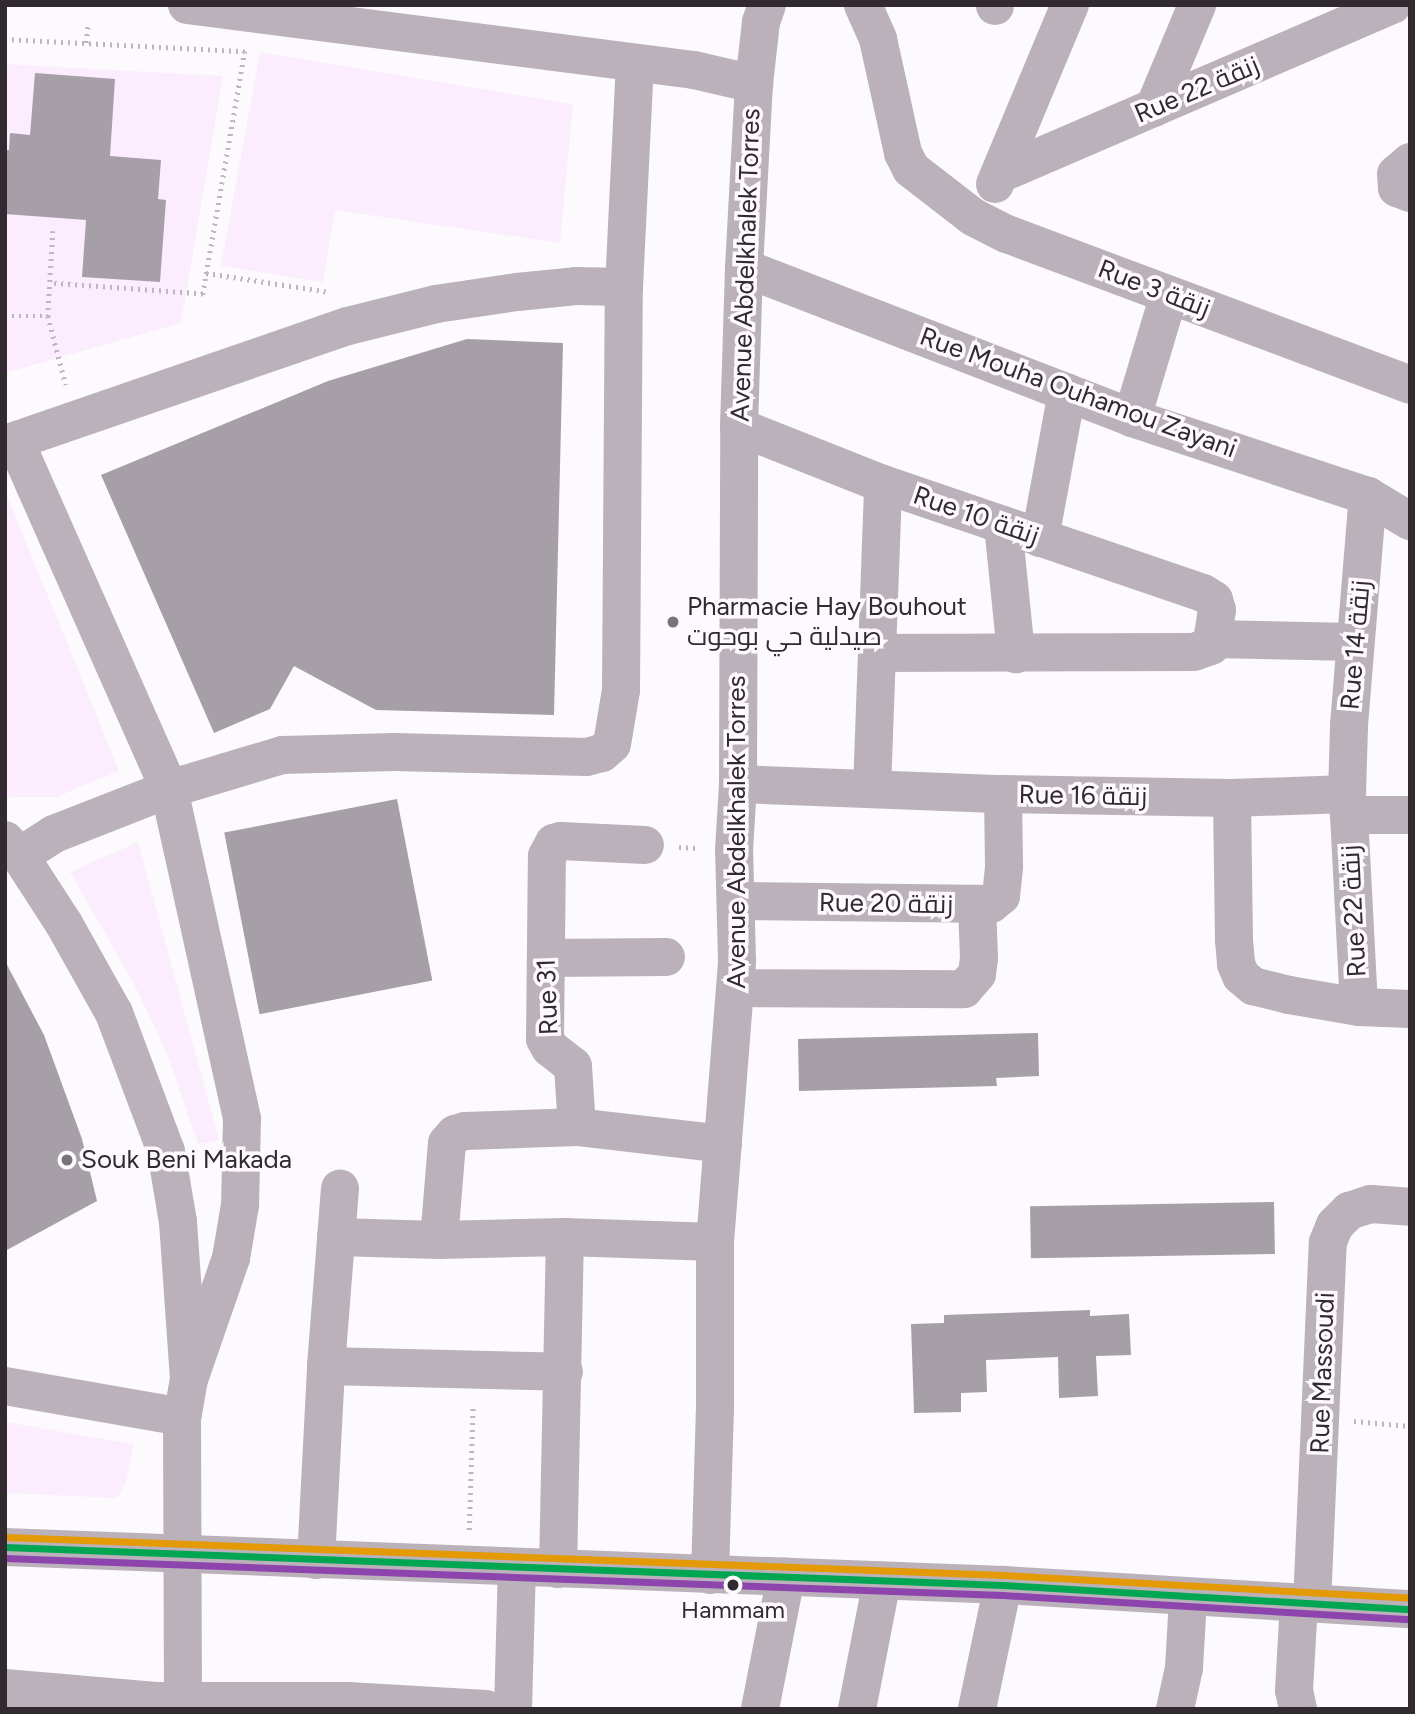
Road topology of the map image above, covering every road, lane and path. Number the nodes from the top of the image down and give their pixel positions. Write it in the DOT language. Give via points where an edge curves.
graph roads {
  1 [pos="187,5"];
  2 [pos="767,5"];
  3 [pos="863,5"];
  4 [pos="1070,5"];
  5 [pos="1198,5"];
  6 [pos="1314,5"];
  7 [pos="1392,5"];
  8 [pos="88,24"];
  9 [pos="5,39"];
  10 [pos="86,43"];
  11 [pos="1298,47"];
  12 [pos="635,63"];
  13 [pos="754,83"];
  14 [pos="1154,108"];
  15 [pos="1002,173"];
  16 [pos="973,217"];
  17 [pos="53,231"];
  18 [pos="744,268"];
  19 [pos="206,273"];
  20 [pos="50,284"];
  21 [pos="624,287"];
  22 [pos="335,293"];
  23 [pos="1169,295"];
  24 [pos="5,316"];
  25 [pos="48,316"];
  26 [pos="1410,385"];
  27 [pos="1067,392"];
  28 [pos="1132,418"];
  29 [pos="76,421"];
  30 [pos="739,427"];
  31 [pos="10,442"];
  32 [pos="883,484"];
  33 [pos="1368,496"];
  34 [pos="1410,521"];
  35 [pos="1003,526"];
  36 [pos="1040,538"];
  37 [pos="1214,639"];
  38 [pos="1355,642"];
  39 [pos="877,653"];
  40 [pos="1016,654"];
  41 [pos="738,784"];
  42 [pos="169,789"];
  43 [pos="872,789"];
  44 [pos="1003,794"];
  45 [pos="1233,798"];
  46 [pos="1348,805"];
  47 [pos="1410,815"];
  48 [pos="645,845"];
  49 [pos="13,848"];
  50 [pos="734,850"];
  51 [pos="736,901"];
  52 [pos="977,905"];
  53 [pos="666,957"];
  54 [pos="546,958"];
  55 [pos="736,988"];
  56 [pos="1359,1007"];
  57 [pos="1410,1009"];
  58 [pos="577,1127"];
  59 [pos="723,1144"];
  60 [pos="340,1189"];
  61 [pos="1410,1207"];
  62 [pos="336,1237"];
  63 [pos="565,1237"];
  64 [pos="439,1240"];
  65 [pos="715,1242"];
  66 [pos="326,1366"];
  67 [pos="474,1370"];
  68 [pos="564,1372"];
  69 [pos="189,1379"];
  70 [pos="5,1386"];
  71 [pos="182,1417"];
  72 [pos="1322,1419"];
  73 [pos="1410,1426"];
  74 [pos="5,1547"];
  75 [pos="183,1554"];
  76 [pos="316,1560"];
  77 [pos="468,1566"];
  78 [pos="517,1568"];
  79 [pos="558,1569"];
  80 [pos="710,1575"];
  81 [pos="786,1577"];
  82 [pos="882,1580"];
  83 [pos="1003,1585"];
  84 [pos="1188,1598"];
  85 [pos="1306,1604"];
  86 [pos="1410,1609"];
  87 [pos="5,1688"];
  88 [pos="183,1704"];
  89 [pos="437,1707"];
  90 [pos="486,1709"];
  91 [pos="513,1709"];
  92 [pos="760,1709"];
  93 [pos="857,1709"];
  94 [pos="977,1709"];
  95 [pos="1175,1709"];
  96 [pos="1298,1709"];
  1 -- 12 [label="street"];
  2 -- 13 [label="street, Avenue Abdelkhalek Torres"];
  3 -- 16 [label="street, Rue 3 زنقة" via="878,39 903,153 911,170"];
  4 -- 15 [label="street"];
  5 -- 14 [label="street"];
  6 -- 11 [label="street"];
  7 -- 11 [label="street, Rue 22 زنقة"];
  8 -- 10 [label="path"];
  9 -- 10 [label="path"];
  10 -- 19 [label="path" via="245,51"];
  11 -- 14 [label="street, Rue 22 زنقة"];
  12 -- 13 [label="street"];
  12 -- 21 [label="street"];
  13 -- 18 [label="street, Avenue Abdelkhalek Torres"];
  14 -- 15 [label="street, Rue 22 زنقة"];
  15 -- 16 [label="street"];
  16 -- 23 [label="street, Rue 3 زنقة"];
  17 -- 20 [label="path"];
  18 -- 27 [label="street, Rue Mouha Ouhamou Zayani"];
  18 -- 30 [label="street, Avenue Abdelkhalek Torres"];
  19 -- 20 [label="path" via="202,294"];
  19 -- 22 [label="path"];
  20 -- 25 [label="path"];
  21 -- 29 [label="street" via="564,287 436,304 348,326"];
  21 -- 42 [label="street" via="621,690 619,718 608,750 586,757 395,752 282,755"];
  23 -- 26 [label="street, Rue 3 زنقة"];
  23 -- 28 [label="street"];
  24 -- 25 [label="path"];
  25 -- 29 [label="path"];
  27 -- 28 [label="street, Rue Mouha Ouhamou Zayani"];
  27 -- 36 [label="street"];
  28 -- 33 [label="street, Rue Mouha Ouhamou Zayani"];
  29 -- 31 [label="street"];
  30 -- 32 [label="street, Rue 10 زنقة"];
  30 -- 41 [label="street, Avenue Abdelkhalek Torres"];
  31 -- 42 [label="street"];
  32 -- 35 [label="street, Rue 10 زنقة"];
  32 -- 39 [label="street"];
  33 -- 34 [label="street, Rue Mouha Ouhamou Zayani"];
  33 -- 38 [label="street, Rue 14 زنقة"];
  35 -- 36 [label="street, Rue 10 زنقة"];
  35 -- 40 [label="street"];
  36 -- 37 [label="street, Rue 10 زنقة" via="1203,593 1214,600 1217,610"];
  37 -- 38 [label="street"];
  37 -- 40 [label="street" via="1212,646 1194,652"];
  38 -- 46 [label="street, Rue 14 زنقة"];
  39 -- 40 [label="street"];
  39 -- 43 [label="street"];
  41 -- 43 [label="street, Rue 16 زنقة"];
  41 -- 50 [label="street, Avenue Abdelkhalek Torres"];
  42 -- 49 [label="street"];
  42 -- 69 [label="street" via="242,1119 240,1205 231,1258"];
  43 -- 44 [label="street, Rue 16 زنقة"];
  44 -- 45 [label="street, Rue 16 زنقة"];
  44 -- 52 [label="street, Rue 20 زنقة" via="1004,866 998,901"];
  45 -- 46 [label="street, Rue 16 زنقة"];
  45 -- 56 [label="street" via="1234,940 1241,976 1252,986"];
  46 -- 47 [label="street, Rue 16 زنقة"];
  46 -- 56 [label="street, Rue 22 زنقة"];
  48 -- 50 [label="path"];
  48 -- 54 [label="street, Rue 31" via="554,843 547,856"];
  49 -- 69 [label="street" via="64,924 114,1013 166,1151 178,1222"];
  50 -- 51 [label="street, Avenue Abdelkhalek Torres"];
  51 -- 52 [label="street, Rue 20 زنقة"];
  51 -- 55 [label="street, Avenue Abdelkhalek Torres"];
  52 -- 55 [label="street" via="977,974 964,989"];
  53 -- 54 [label="street"];
  54 -- 58 [label="street, Rue 31" via="545,1039 573,1066"];
  55 -- 59 [label="street, Avenue Abdelkhalek Torres"];
  56 -- 57 [label="street"];
  58 -- 59 [label="street"];
  58 -- 64 [label="street" via="465,1131 449,1137"];
  59 -- 65 [label="street, Avenue Abdelkhalek Torres"];
  60 -- 62 [label="street"];
  61 -- 72 [label="street, Rue Massoudi" via="1371,1203 1349,1211 1335,1225 1328,1242"];
  62 -- 64 [label="street"];
  62 -- 66 [label="street"];
  63 -- 64 [label="street"];
  63 -- 65 [label="street"];
  63 -- 68 [label="street"];
  65 -- 80 [label="street, Avenue Abdelkhalek Torres"];
  66 -- 67 [label="street"];
  66 -- 76 [label="street"];
  67 -- 68 [label="street"];
  67 -- 77 [label="path"];
  68 -- 79 [label="street"];
  69 -- 71 [label="street"];
  70 -- 71 [label="street"];
  71 -- 75 [label="street"];
  72 -- 73 [label="path"];
  72 -- 85 [label="street, Rue Massoudi"];
  74 -- 75 [label="street"];
  75 -- 76 [label="street"];
  75 -- 88 [label="street"];
  76 -- 77 [label="street"];
  77 -- 78 [label="street"];
  78 -- 79 [label="street"];
  78 -- 91 [label="street"];
  79 -- 80 [label="street"];
  80 -- 81 [label="street"];
  81 -- 82 [label="street"];
  81 -- 92 [label="street"];
  82 -- 83 [label="street"];
  82 -- 93 [label="street"];
  83 -- 84 [label="street"];
  83 -- 94 [label="street"];
  84 -- 85 [label="street"];
  84 -- 95 [label="street" via="1184,1668"];
  85 -- 86 [label="street"];
  85 -- 96 [label="street, Rue Massoudi" via="1294,1690"];
  87 -- 88 [label="street"];
  88 -- 89 [label="street"];
  89 -- 90 [label="street"];
}
